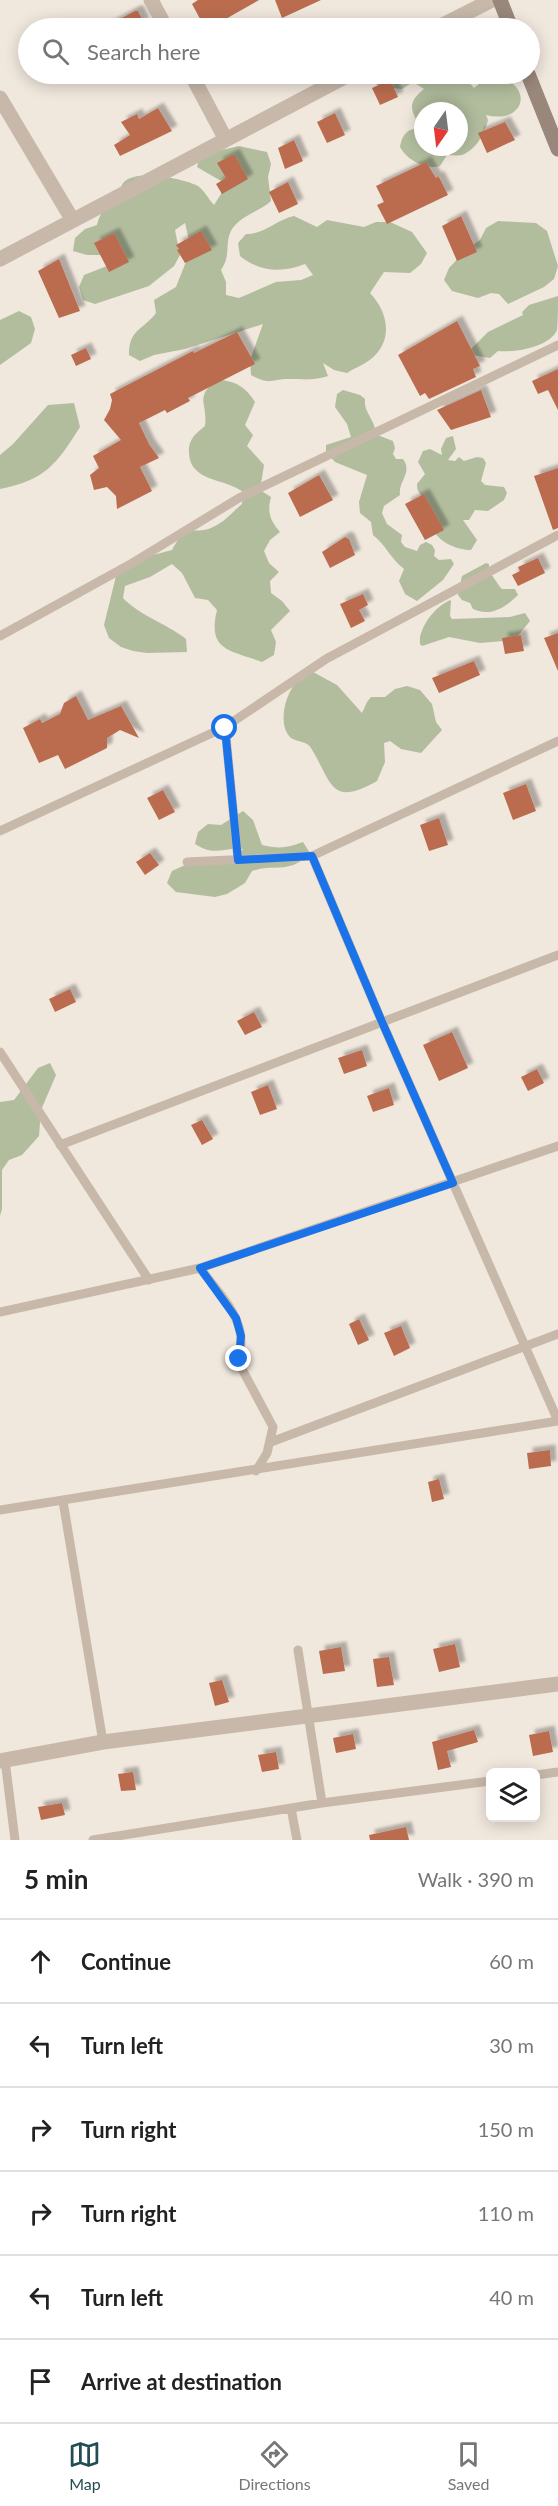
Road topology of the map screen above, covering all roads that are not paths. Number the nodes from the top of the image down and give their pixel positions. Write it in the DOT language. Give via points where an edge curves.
graph roads {
  1 [pos="151,0"];
  2 [pos="492,0"];
  3 [pos="500,0"];
  4 [pos="161,18"];
  5 [pos="457,18"];
  6 [pos="507,18"];
  7 [pos="196,84"];
  8 [pos="330,84"];
  9 [pos="532,84"];
  10 [pos="0,98"];
  11 [pos="225,138"];
  12 [pos="558,149"];
  13 [pos="72,219"];
  14 [pos="0,259"];
  15 [pos="558,345"];
  16 [pos="558,535"];
  17 [pos="0,636"];
  18 [pos="225,728"];
  19 [pos="558,741"];
  20 [pos="0,831"];
  21 [pos="312,856"];
  22 [pos="238,860"];
  23 [pos="187,862"];
  24 [pos="558,955"];
  25 [pos="382,1022"];
  26 [pos="0,1052"];
  27 [pos="60,1145"];
  28 [pos="558,1146"];
  29 [pos="453,1183"];
  30 [pos="200,1268"];
  31 [pos="149,1280"];
  32 [pos="0,1312"];
  33 [pos="558,1334"];
  34 [pos="524,1346"];
  35 [pos="558,1421"];
  36 [pos="271,1442"];
  37 [pos="256,1471"];
  38 [pos="63,1502"];
  39 [pos="0,1510"];
  40 [pos="298,1650"];
  41 [pos="558,1684"];
  42 [pos="308,1714"];
  43 [pos="103,1742"];
  44 [pos="3,1760"];
  45 [pos="558,1772"];
  46 [pos="540,1774"];
  47 [pos="486,1782"];
  48 [pos="322,1803"];
  49 [pos="291,1808"];
  50 [pos="15,1840"];
  51 [pos="93,1840"];
  52 [pos="297,1840"];
  1 -- 4 [label="street"];
  2 -- 5 [label="street"];
  3 -- 6 [label="main road"];
  7 -- 11 [label="street"];
  8 -- 11 [label="street"];
  9 -- 12 [label="main road"];
  10 -- 13 [label="street"];
  11 -- 13 [label="street"];
  13 -- 14 [label="street"];
  15 -- 17 [label="lane" via="239,498 129,565"];
  16 -- 18 [label="lane" via="326,658"];
  18 -- 20 [label="lane"];
  18 -- 22 [label="lane"];
  19 -- 21 [label="lane"];
  21 -- 22 [label="lane"];
  21 -- 25 [label="lane"];
  22 -- 23 [label="lane"];
  24 -- 25 [label="lane"];
  25 -- 27 [label="lane"];
  25 -- 29 [label="lane"];
  26 -- 27 [label="lane"];
  27 -- 31 [label="lane"];
  28 -- 29 [label="lane"];
  29 -- 30 [label="lane"];
  29 -- 34 [label="lane"];
  30 -- 31 [label="lane"];
  30 -- 36 [label="lane" via="236,1318 241,1336 239,1359 270,1419"];
  31 -- 32 [label="lane"];
  33 -- 34 [label="lane"];
  34 -- 35 [label="lane"];
  34 -- 36 [label="lane"];
  35 -- 37 [label="lane"];
  36 -- 37 [label="lane"];
  37 -- 38 [label="lane"];
  38 -- 39 [label="lane"];
  38 -- 43 [label="lane"];
  40 -- 42 [label="lane"];
  41 -- 42 [label="street"];
  42 -- 43 [label="street"];
  42 -- 48 [label="lane"];
  43 -- 44 [label="street"];
  44 -- 50 [label="lane"];
  45 -- 46 [label="lane"];
  47 -- 48 [label="lane"];
  48 -- 49 [label="lane"];
  49 -- 51 [label="lane"];
  49 -- 52 [label="lane"];
}
